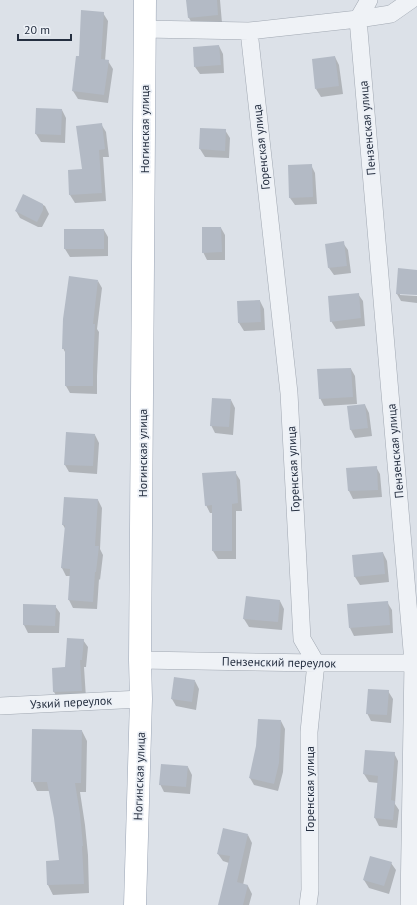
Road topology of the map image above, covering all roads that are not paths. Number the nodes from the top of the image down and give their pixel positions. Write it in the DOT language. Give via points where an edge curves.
graph roads {
  1 [pos="145,0"];
  2 [pos="369,0"];
  3 [pos="411,0"];
  4 [pos="358,19"];
  5 [pos="144,29"];
  6 [pos="249,31"];
  7 [pos="140,660"];
  8 [pos="415,662"];
  9 [pos="316,663"];
  10 [pos="141,698"];
  11 [pos="0,706"];
  12 [pos="135,905"];
  13 [pos="308,905"];
  14 [pos="410,905"];
  1 -- 5 [label="main road, Ногинская улица"];
  2 -- 4 [label="street"];
  3 -- 4 [label="street" via="391,14"];
  4 -- 6 [label="street"];
  4 -- 8 [label="street, Пензенская улица"];
  5 -- 6 [label="street"];
  5 -- 7 [label="main road, Ногинская улица"];
  6 -- 9 [label="street, Горенская улица" via="289,393 302,639"];
  7 -- 9 [label="street, Пензенский переулок"];
  7 -- 10 [label="main road, Ногинская улица"];
  8 -- 9 [label="street, Пензенский переулок"];
  8 -- 14 [label="street, Пензенская улица"];
  9 -- 13 [label="street, Горенская улица" via="309,732"];
  10 -- 11 [label="street, Узкий переулок"];
  10 -- 12 [label="main road, Ногинская улица"];
}
